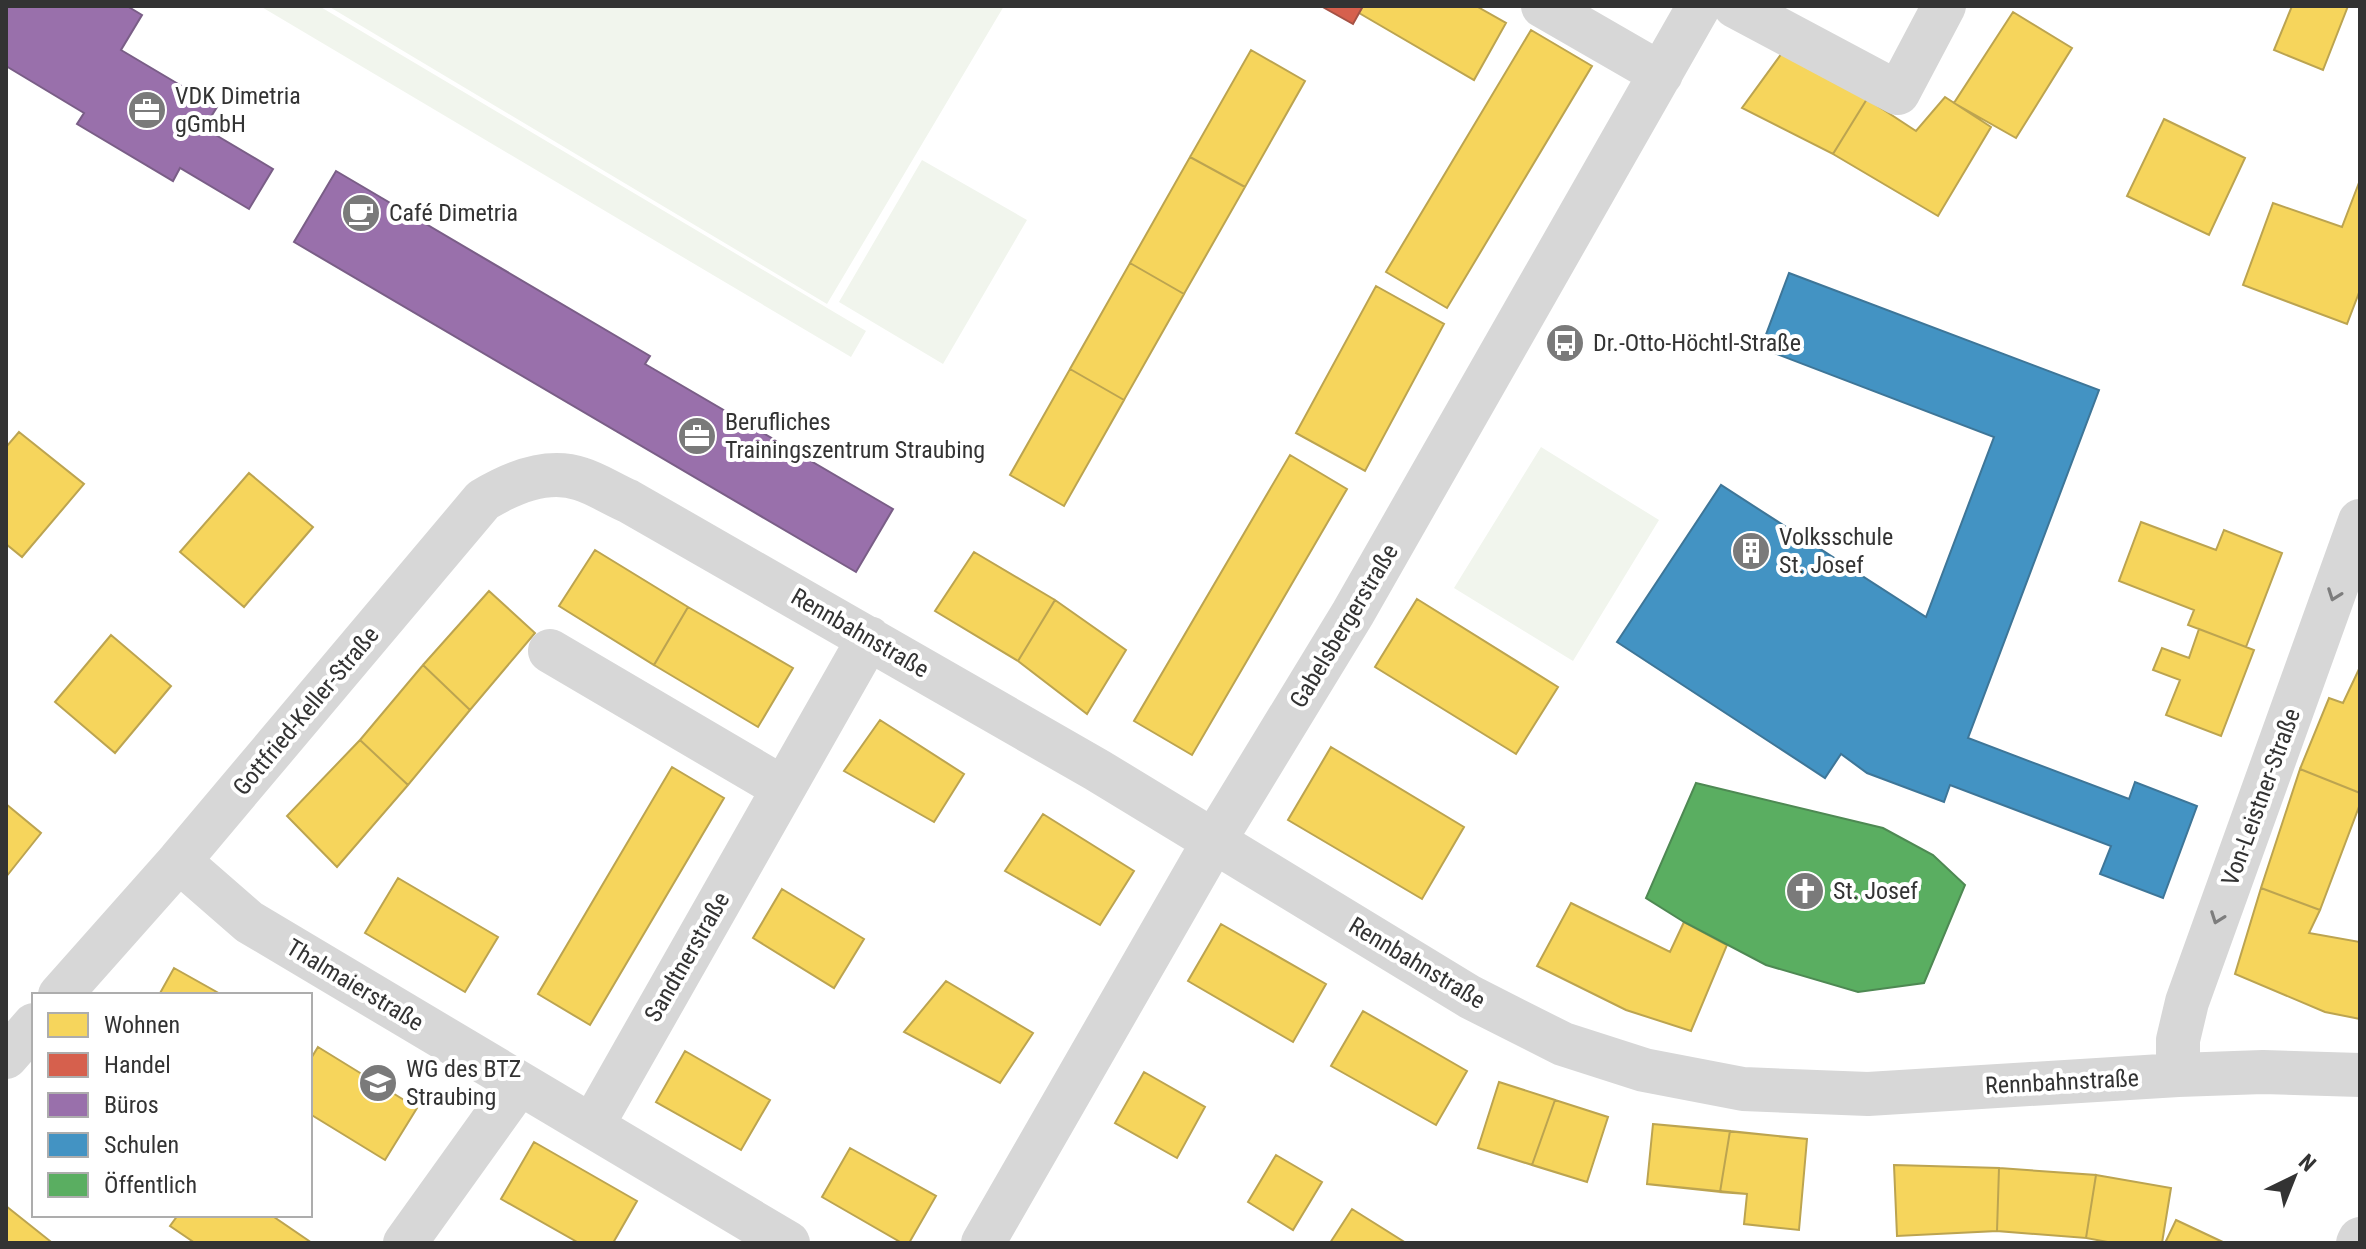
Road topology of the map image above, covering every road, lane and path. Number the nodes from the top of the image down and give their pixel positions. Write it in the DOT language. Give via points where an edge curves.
graph roads {
  1 [pos="1543,6"];
  2 [pos="1699,6"];
  3 [pos="1735,6"];
  4 [pos="1944,6"];
  5 [pos="1661,74"];
  6 [pos="578,477"];
  7 [pos="2360,521"];
  8 [pos="869,638"];
  9 [pos="550,651"];
  10 [pos="783,788"];
  11 [pos="1214,841"];
  12 [pos="179,861"];
  13 [pos="62,993"];
  14 [pos="32,1027"];
  15 [pos="6,1057"];
  16 [pos="2178,1075"];
  17 [pos="2360,1075"];
  18 [pos="519,1084"];
  19 [pos="592,1126"];
  20 [pos="405,1243"];
  21 [pos="788,1243"];
  22 [pos="983,1243"];
  1 -- 5 [label="street"];
  2 -- 5 [label="street, Gabelsbergerstraße"];
  3 -- 4 [label="street" via="1898,93"];
  5 -- 11 [label="street, Gabelsbergerstraße" via="1353,613"];
  6 -- 8 [label="street, Rennbahnstraße"];
  6 -- 12 [label="street, Gottfried-Keller-Straße" via="546,475 509,484 483,500"];
  7 -- 16 [label="street, Von-Leistner-Straße, one-way" via="2187,1002 2178,1040"];
  8 -- 10 [label="street, Sandtnerstraße"];
  8 -- 11 [label="street, Rennbahnstraße"];
  9 -- 10 [label="street"];
  10 -- 19 [label="street, Sandtnerstraße"];
  11 -- 16 [label="street, Rennbahnstraße" via="1470,997 1563,1044 1644,1070 1743,1089 1868,1094"];
  11 -- 22 [label="street, Gabelsbergerstraße"];
  12 -- 13 [label="street, Gottfried-Keller-Straße"];
  12 -- 18 [label="street, Thalmaierstraße" via="249,922"];
  14 -- 15 [label="street"];
  16 -- 17 [label="street, Rennbahnstraße"];
  18 -- 19 [label="street, Thalmaierstraße"];
  18 -- 20 [label="street"];
  19 -- 21 [label="street, Thalmaierstraße"];
}
